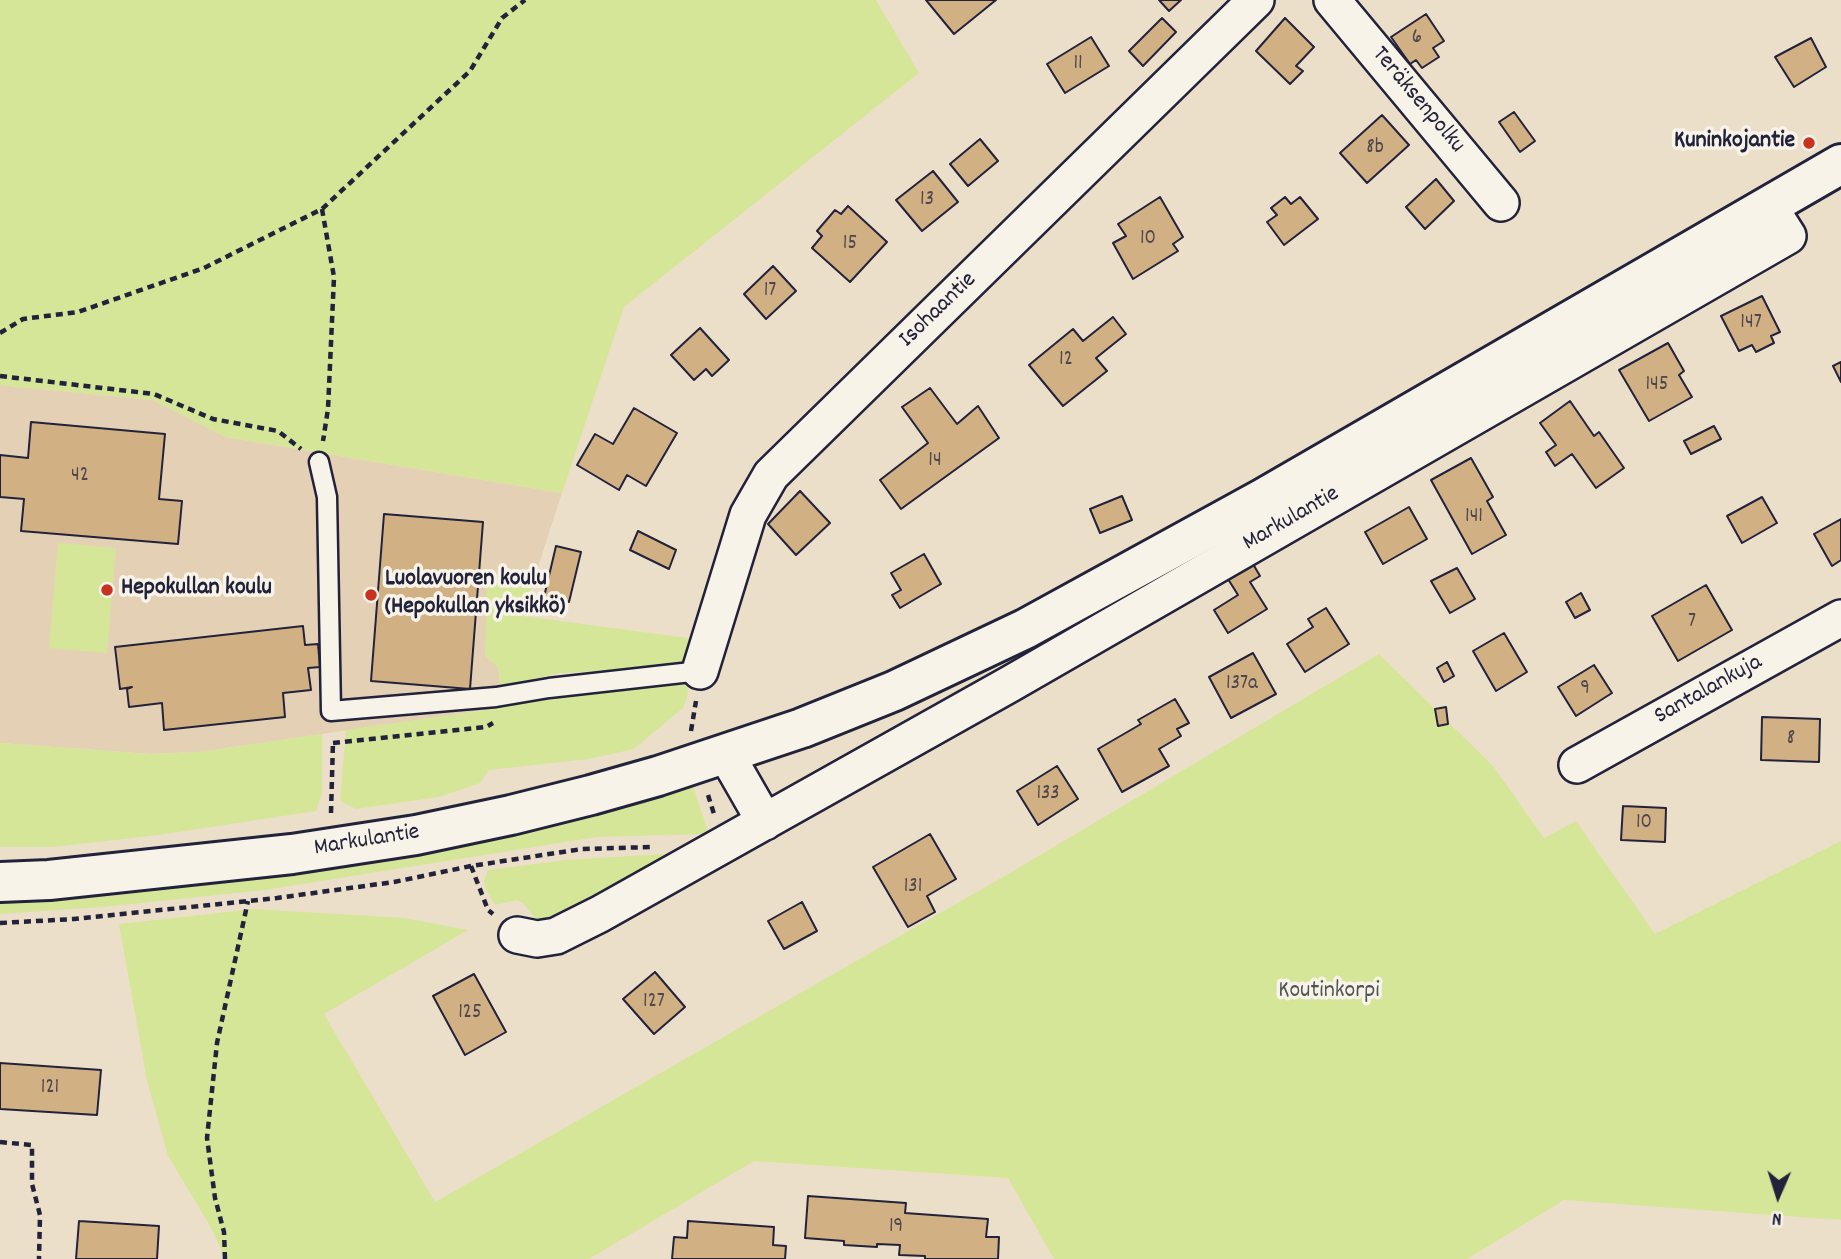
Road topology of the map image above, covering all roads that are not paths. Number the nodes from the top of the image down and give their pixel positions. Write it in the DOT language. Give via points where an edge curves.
graph roads {
  1 [pos="1256,0"];
  2 [pos="1332,0"];
  3 [pos="1841,163"];
  4 [pos="1501,203"];
  5 [pos="1769,206"];
  6 [pos="319,462"];
  7 [pos="1841,618"];
  8 [pos="701,671"];
  9 [pos="726,754"];
  10 [pos="1577,765"];
  11 [pos="765,822"];
  12 [pos="0,882"];
  13 [pos="517,935"];
  1 -- 8 [label="street, Isohaantie" via="771,475 748,515"];
  2 -- 4 [label="street, Teräksenpolku"];
  3 -- 5 [label="main road, Markulantie"];
  5 -- 9 [label="main road, Markulantie" via="1262,499 1025,629 894,691"];
  5 -- 11 [label="street, Markulantie" via="1788,236"];
  6 -- 8 [label="lane" via="327,497 331,711"];
  7 -- 10 [label="street, Santalankuja"];
  9 -- 11 [label="street"];
  9 -- 12 [label="main road, Markulantie" via="591,795 416,835 279,855"];
  11 -- 13 [label="street, Markulantie" via="556,936"];
}
